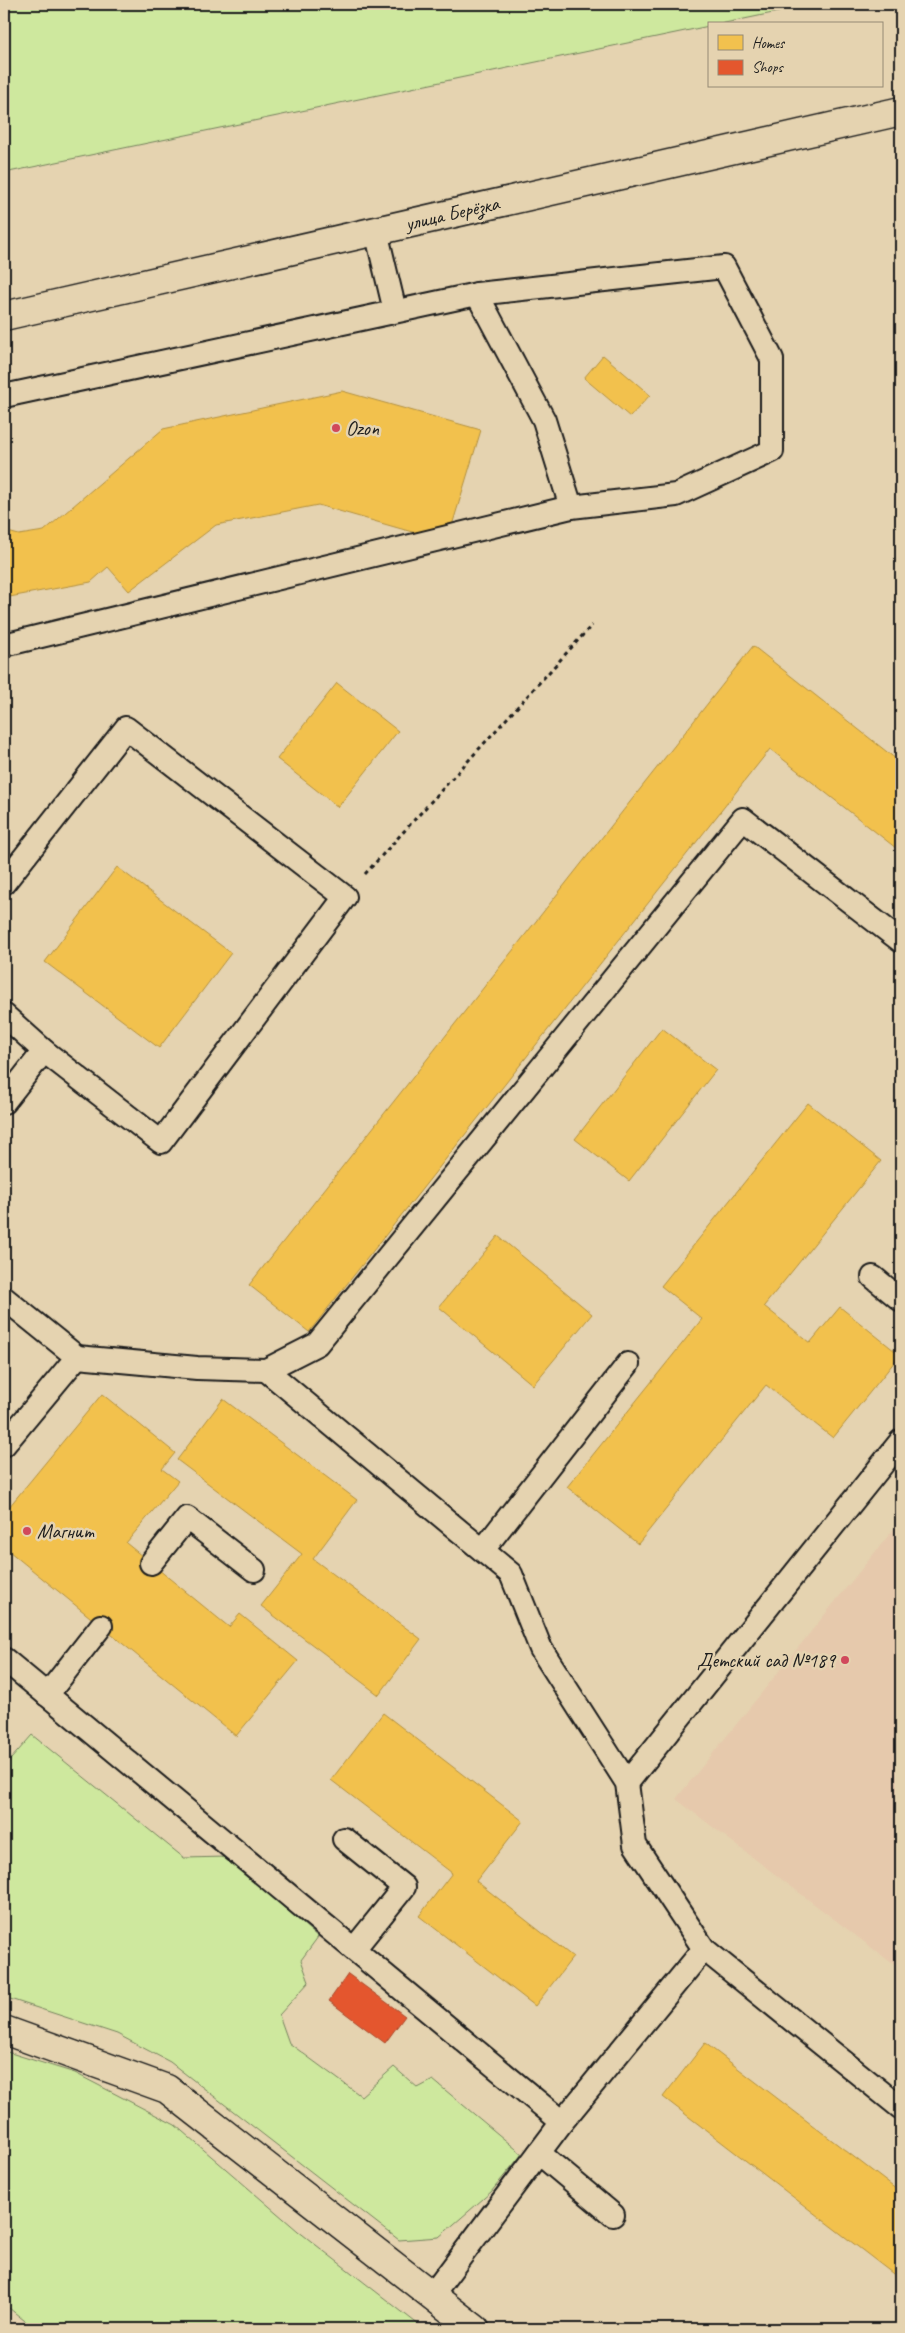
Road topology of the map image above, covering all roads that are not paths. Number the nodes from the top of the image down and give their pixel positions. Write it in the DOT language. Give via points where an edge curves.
graph roads {
  1 [pos="901,111"];
  2 [pos="376,231"];
  3 [pos="477,294"];
  4 [pos="395,311"];
  5 [pos="4,316"];
  6 [pos="4,396"];
  7 [pos="571,507"];
  8 [pos="4,645"];
  9 [pos="4,883"];
  10 [pos="901,941"];
  11 [pos="4,1015"];
  12 [pos="44,1051"];
  13 [pos="4,1102"];
  14 [pos="874,1277"];
  15 [pos="4,1298"];
  16 [pos="901,1300"];
  17 [pos="77,1357"];
  18 [pos="628,1364"];
  19 [pos="266,1370"];
  20 [pos="901,1441"];
  21 [pos="4,1445"];
  22 [pos="483,1550"];
  23 [pos="151,1563"];
  24 [pos="254,1570"];
  25 [pos="101,1626"];
  26 [pos="4,1659"];
  27 [pos="47,1695"];
  28 [pos="627,1783"];
  29 [pos="344,1838"];
  30 [pos="354,1949"];
  31 [pos="704,1949"];
  32 [pos="4,2030"];
  33 [pos="901,2108"];
  34 [pos="562,2122"];
  35 [pos="539,2153"];
  36 [pos="613,2215"];
  37 [pos="432,2295"];
  38 [pos="475,2329"];
  1 -- 2 [label="main road, улица Берёзка"];
  2 -- 4 [label="lane"];
  2 -- 5 [label="main road, улица Берёзка"];
  3 -- 4 [label="lane"];
  3 -- 7 [label="lane" via="544,420"];
  3 -- 7 [label="lane" via="724,268 772,360 772,451 676,495"];
  4 -- 6 [label="lane"];
  7 -- 8 [label="lane"];
  9 -- 12 [label="lane" via="126,728 345,897 161,1142"];
  10 -- 19 [label="lane" via="743,820 318,1344"];
  11 -- 12 [label="lane"];
  12 -- 13 [label="lane"];
  14 -- 16 [label="lane"];
  15 -- 17 [label="lane"];
  17 -- 19 [label="lane" via="196,1368"];
  17 -- 21 [label="lane"];
  18 -- 22 [label="lane"];
  19 -- 22 [label="lane"];
  20 -- 28 [label="lane"];
  22 -- 28 [label="lane" via="511,1574 541,1649"];
  23 -- 24 [label="lane" via="187,1518"];
  25 -- 27 [label="lane"];
  26 -- 27 [label="lane"];
  27 -- 30 [label="lane"];
  28 -- 31 [label="lane" via="636,1845"];
  29 -- 30 [label="lane" via="404,1887"];
  30 -- 34 [label="lane"];
  31 -- 33 [label="lane"];
  31 -- 34 [label="lane"];
  32 -- 37 [label="main road" via="167,2089"];
  34 -- 35 [label="lane"];
  35 -- 36 [label="lane"];
  35 -- 37 [label="lane"];
  37 -- 38 [label="main road"];
}
